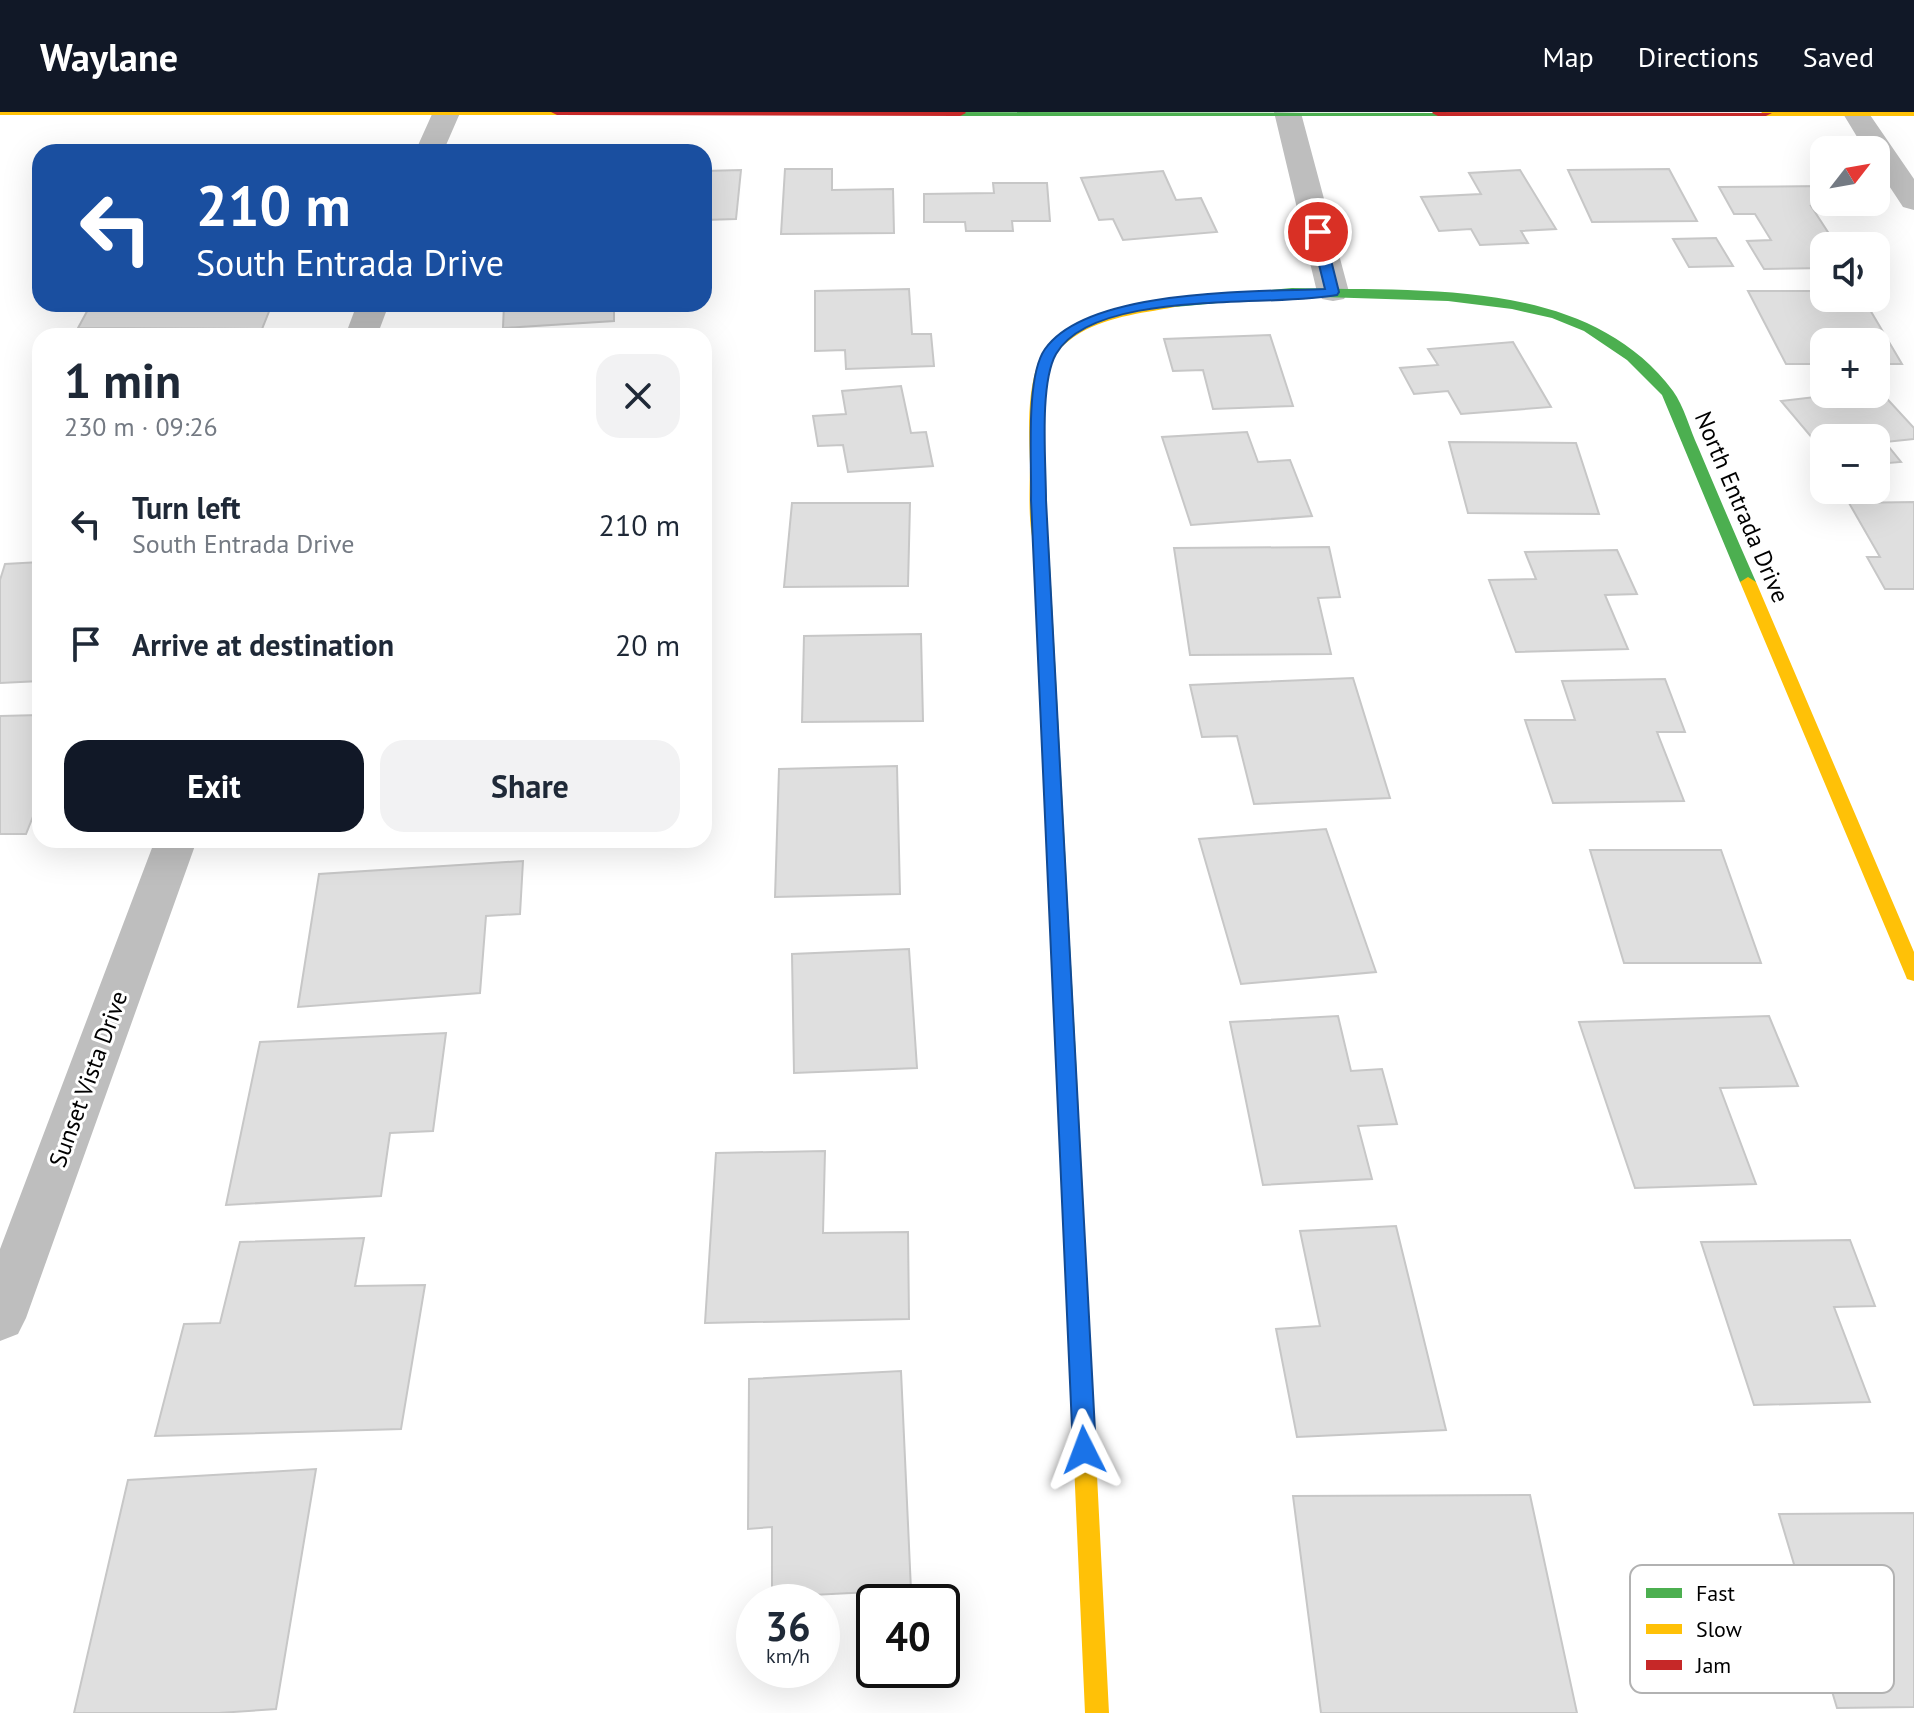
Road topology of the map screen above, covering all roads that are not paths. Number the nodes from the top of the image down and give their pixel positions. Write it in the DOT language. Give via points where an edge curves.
graph roads {
  1 [pos="0,112"];
  2 [pos="1025,112"];
  3 [pos="446,113"];
  4 [pos="1287,113"];
  5 [pos="1855,113"];
  6 [pos="1914,113"];
  7 [pos="432,144"];
  8 [pos="1914,201"];
  9 [pos="1333,292"];
  10 [pos="173,848"];
  11 [pos="1914,974"];
  12 [pos="0,1318"];
  13 [pos="1097,1713"];
  1 -- 3 [label="street"];
  2 -- 3 [label="street"];
  2 -- 4 [label="street"];
  3 -- 7 [label="street"];
  4 -- 5 [label="street"];
  4 -- 9 [label="street"];
  5 -- 6 [label="street"];
  5 -- 8 [label="street"];
  9 -- 11 [label="street, North Entrada Drive" via="1450,295 1506,303 1557,315 1603,336 1643,363 1668,394"];
  9 -- 13 [label="street, North Entrada Drive" via="1214,298 1121,310 1079,325 1050,351 1040,382 1039,500"];
  10 -- 12 [label="street, Sunset Vista Drive"];
}
